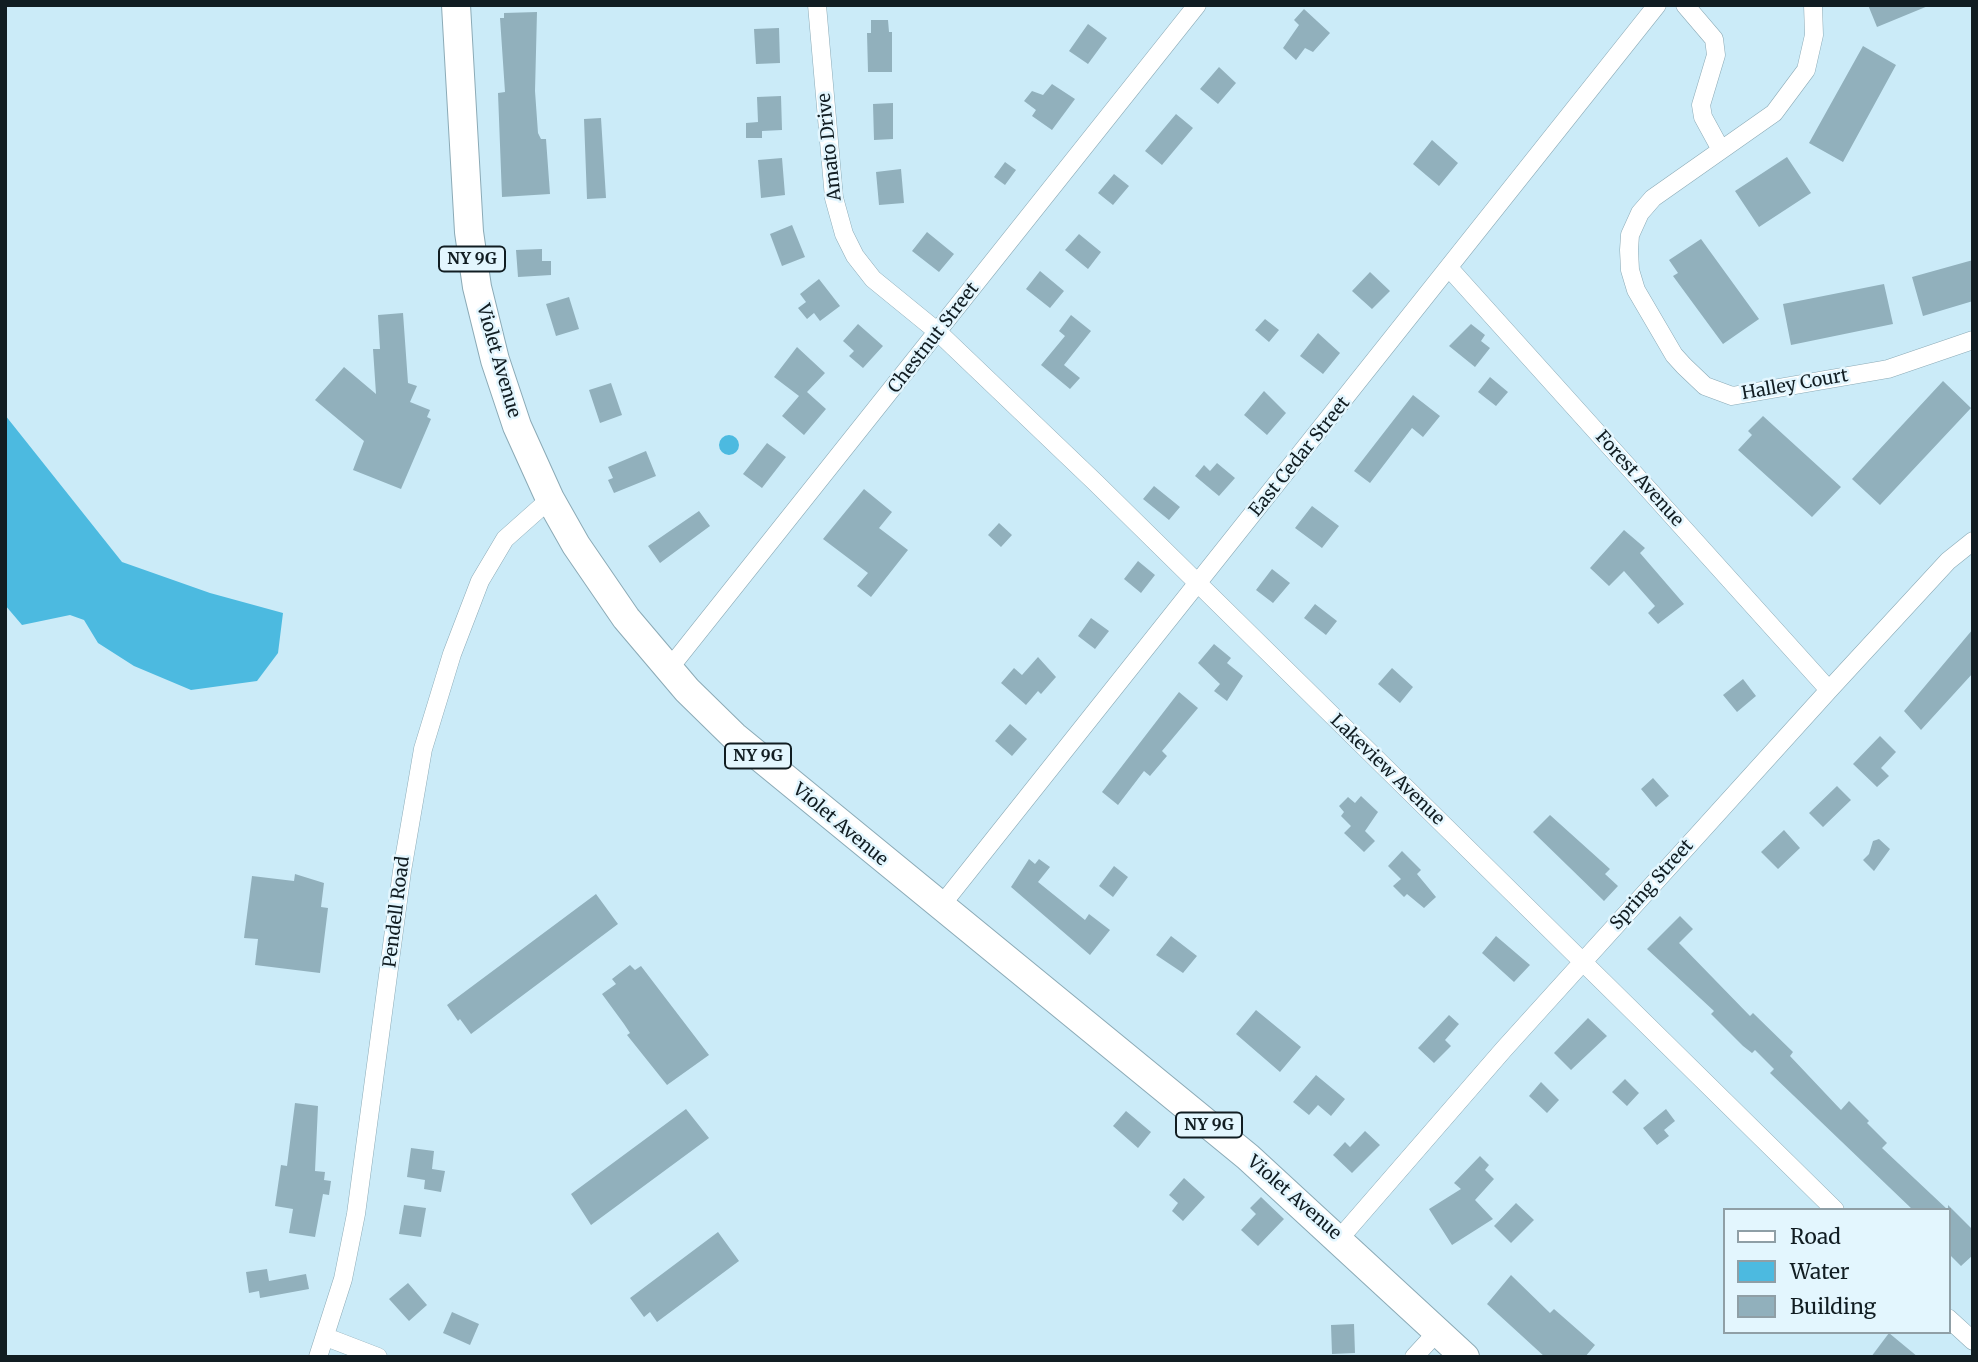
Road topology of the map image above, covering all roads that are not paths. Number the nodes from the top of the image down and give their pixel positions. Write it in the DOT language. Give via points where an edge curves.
graph roads {
  1 [pos="457,5"];
  2 [pos="817,5"];
  3 [pos="1197,5"];
  4 [pos="1657,5"];
  5 [pos="1685,5"];
  6 [pos="1813,5"];
  7 [pos="1721,150"];
  8 [pos="1450,268"];
  9 [pos="938,332"];
  10 [pos="1973,340"];
  11 [pos="550,499"];
  12 [pos="1973,541"];
  13 [pos="1198,585"];
  14 [pos="668,670"];
  15 [pos="1829,690"];
  16 [pos="940,907"];
  17 [pos="1583,962"];
  18 [pos="1833,1208"];
  19 [pos="1340,1238"];
  20 [pos="1950,1320"];
  21 [pos="1438,1331"];
  22 [pos="326,1337"];
  23 [pos="1973,1341"];
  24 [pos="318,1357"];
  25 [pos="378,1357"];
  26 [pos="1414,1357"];
  27 [pos="1465,1357"];
  1 -- 11 [label="main road, Violet Avenue / NY 9G" via="464,190 477,287 505,391"];
  2 -- 9 [label="street, Amato Drive" via="834,198 844,234 873,279"];
  3 -- 9 [label="street, Chestnut Street"];
  4 -- 8 [label="street, East Cedar Street"];
  5 -- 7 [label="street" via="1714,39 1716,55 1701,105"];
  6 -- 7 [label="street, Halley Court" via="1814,35 1806,70 1774,113"];
  7 -- 10 [label="street, Halley Court" via="1653,198 1630,235 1630,270 1647,310 1674,355 1705,386 1732,396 1750,394 1888,369"];
  8 -- 13 [label="street, East Cedar Street"];
  8 -- 15 [label="street, Forest Avenue"];
  9 -- 13 [label="street, Lakeview Avenue"];
  9 -- 14 [label="street, Chestnut Street"];
  11 -- 14 [label="main road, Violet Avenue / NY 9G" via="605,589"];
  11 -- 22 [label="street, Pendell Road" via="505,539 480,581 423,749 356,1213"];
  12 -- 15 [label="street, Spring Street" via="1948,561"];
  13 -- 16 [label="street, East Cedar Street"];
  13 -- 17 [label="street, Lakeview Avenue"];
  14 -- 16 [label="main road, Violet Avenue / NY 9G" via="743,743"];
  15 -- 17 [label="street, Spring Street"];
  16 -- 19 [label="main road, Violet Avenue / NY 9G" via="1248,1157"];
  17 -- 18 [label="street, Lakeview Avenue"];
  17 -- 19 [label="street, Spring Street"];
  19 -- 21 [label="main road, Violet Avenue / NY 9G"];
  20 -- 23 [label="street"];
  21 -- 26 [label="street"];
  21 -- 27 [label="main road, Violet Avenue / NY 9G"];
  22 -- 24 [label="street, Pendell Road"];
  22 -- 25 [label="street"];
}
